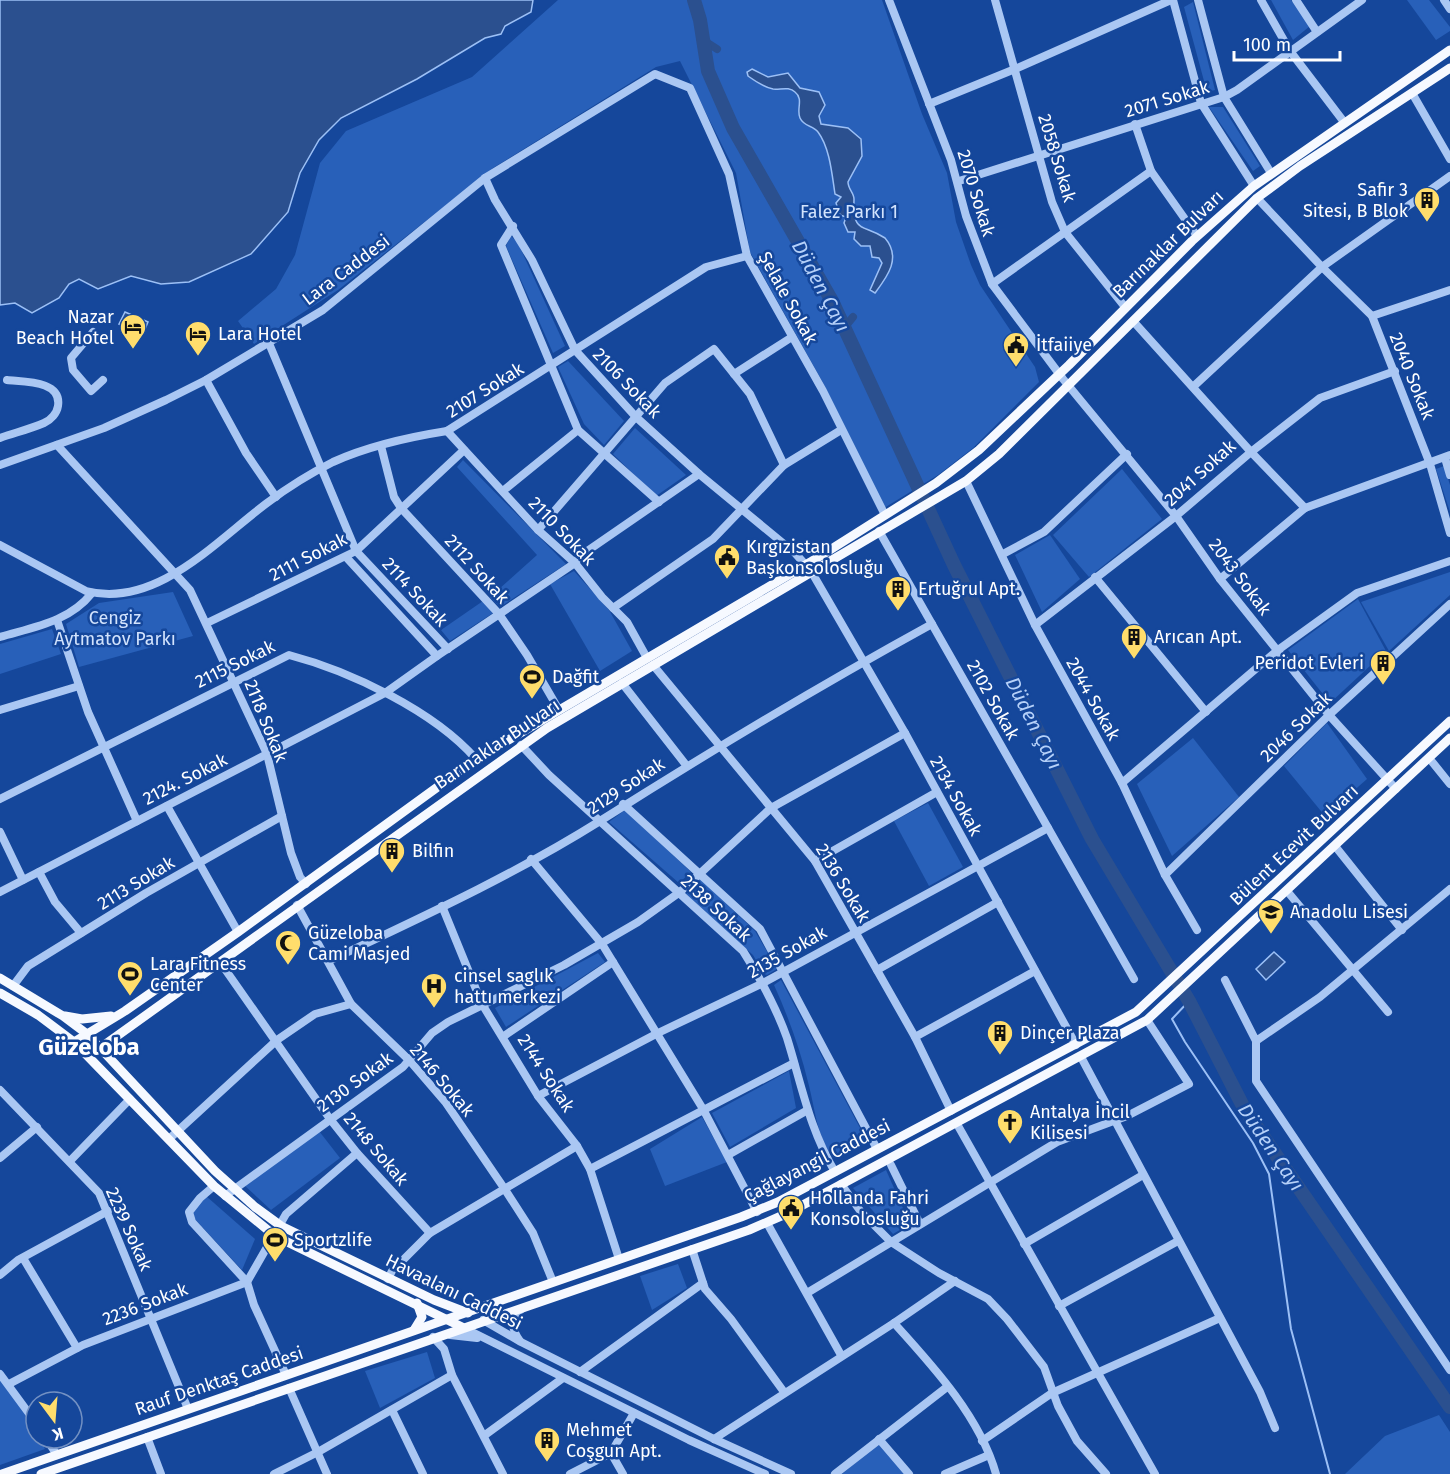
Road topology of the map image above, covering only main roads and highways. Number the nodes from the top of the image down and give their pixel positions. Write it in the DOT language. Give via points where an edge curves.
graph roads {
  1 [pos="1450,50"];
  2 [pos="1450,68"];
  3 [pos="1063,379"];
  4 [pos="809,567"];
  5 [pos="650,661"];
  6 [pos="1450,721"];
  7 [pos="1450,738"];
  8 [pos="0,978"];
  9 [pos="1161,992"];
  10 [pos="0,993"];
  11 [pos="1167,1003"];
  12 [pos="125,1011"];
  13 [pos="61,1015"];
  14 [pos="87,1034"];
  15 [pos="117,1036"];
  16 [pos="74,1042"];
  17 [pos="99,1049"];
  18 [pos="89,1056"];
  19 [pos="115,1066"];
  20 [pos="173,1136"];
  21 [pos="434,1300"];
  22 [pos="417,1304"];
  23 [pos="490,1304"];
  24 [pos="466,1312"];
  25 [pos="447,1318"];
  26 [pos="483,1320"];
  27 [pos="462,1327"];
  28 [pos="414,1330"];
  29 [pos="62,1471"];
  30 [pos="2,1474"];
  31 [pos="41,1474"];
  1 -- 3 [label="main road, Barınaklar Bulvarı" via="1254,186 1125,307"];
  2 -- 3 [label="main road, Barınaklar Bulvarı" via="1257,198 1133,321"];
  3 -- 4 [label="main road, Barınaklar Bulvarı" via="930,487"];
  3 -- 4 [label="main road, Barınaklar Bulvarı" via="999,454 966,481"];
  4 -- 5 [label="main road, Barınaklar Bulvarı"];
  5 -- 12 [label="main road, Barınaklar Bulvarı" via="476,759"];
  5 -- 15 [label="main road, Barınaklar Bulvarı" via="622,684 521,745"];
  6 -- 9 [label="main road, Bülent Ecevit Bulvarı"];
  7 -- 11 [label="main road, Bülent Ecevit Bulvarı"];
  8 -- 13 [label="main road, Havaalanı Caddesi"];
  9 -- 23 [label="main road, Çağlayangil Caddesi" via="1136,1012 1076,1045 757,1212"];
  10 -- 16 [label="main road, Havaalanı Caddesi"];
  11 -- 26 [label="main road, Çağlayangil Caddesi" via="1148,1020 1081,1057 767,1223"];
  12 -- 13 [label="main road" via="96,1019"];
  12 -- 14 [label="main road, Barınaklar Bulvarı"];
  13 -- 14 [label="main road, Havaalanı Caddesi"];
  14 -- 16 [label="main road, Barınaklar Bulvarı"];
  14 -- 17 [label="main road, Havaalanı Caddesi"];
  15 -- 17 [label="main road, Barınaklar Bulvarı"];
  15 -- 19 [label="main road" via="110,1052"];
  16 -- 18 [label="main road, Havaalanı Caddesi"];
  17 -- 18 [label="main road, Barınaklar Bulvarı"];
  17 -- 19 [label="main road, Havaalanı Caddesi"];
  18 -- 20 [label="main road, Havaalanı Caddesi"];
  19 -- 20 [label="main road, Havaalanı Caddesi"];
  20 -- 21 [label="main road, Havaalanı Caddesi" via="281,1226"];
  20 -- 22 [label="main road, Havaalanı Caddesi" via="214,1186 275,1236"];
  21 -- 23 [label="main road"];
  21 -- 24 [label="main road, Havaalanı Caddesi"];
  22 -- 25 [label="main road, Havaalanı Caddesi"];
  22 -- 28 [label="main road" via="422,1317"];
  23 -- 24 [label="main road, Çağlayangil Caddesi"];
  24 -- 25 [label="main road"];
  24 -- 26 [label="main road, Havaalanı Caddesi"];
  25 -- 27 [label="main road, Havaalanı Caddesi"];
  25 -- 28 [label="main road, Rauf Denktaş Caddesi"];
  26 -- 27 [label="main road, Çağlayangil Caddesi"];
  27 -- 29 [label="main road, Rauf Denktaş Caddesi" via="147,1437"];
  28 -- 30 [label="main road, Rauf Denktaş Caddesi"];
  29 -- 31 [label="main road, Rauf Denktaş Caddesi"];
}
